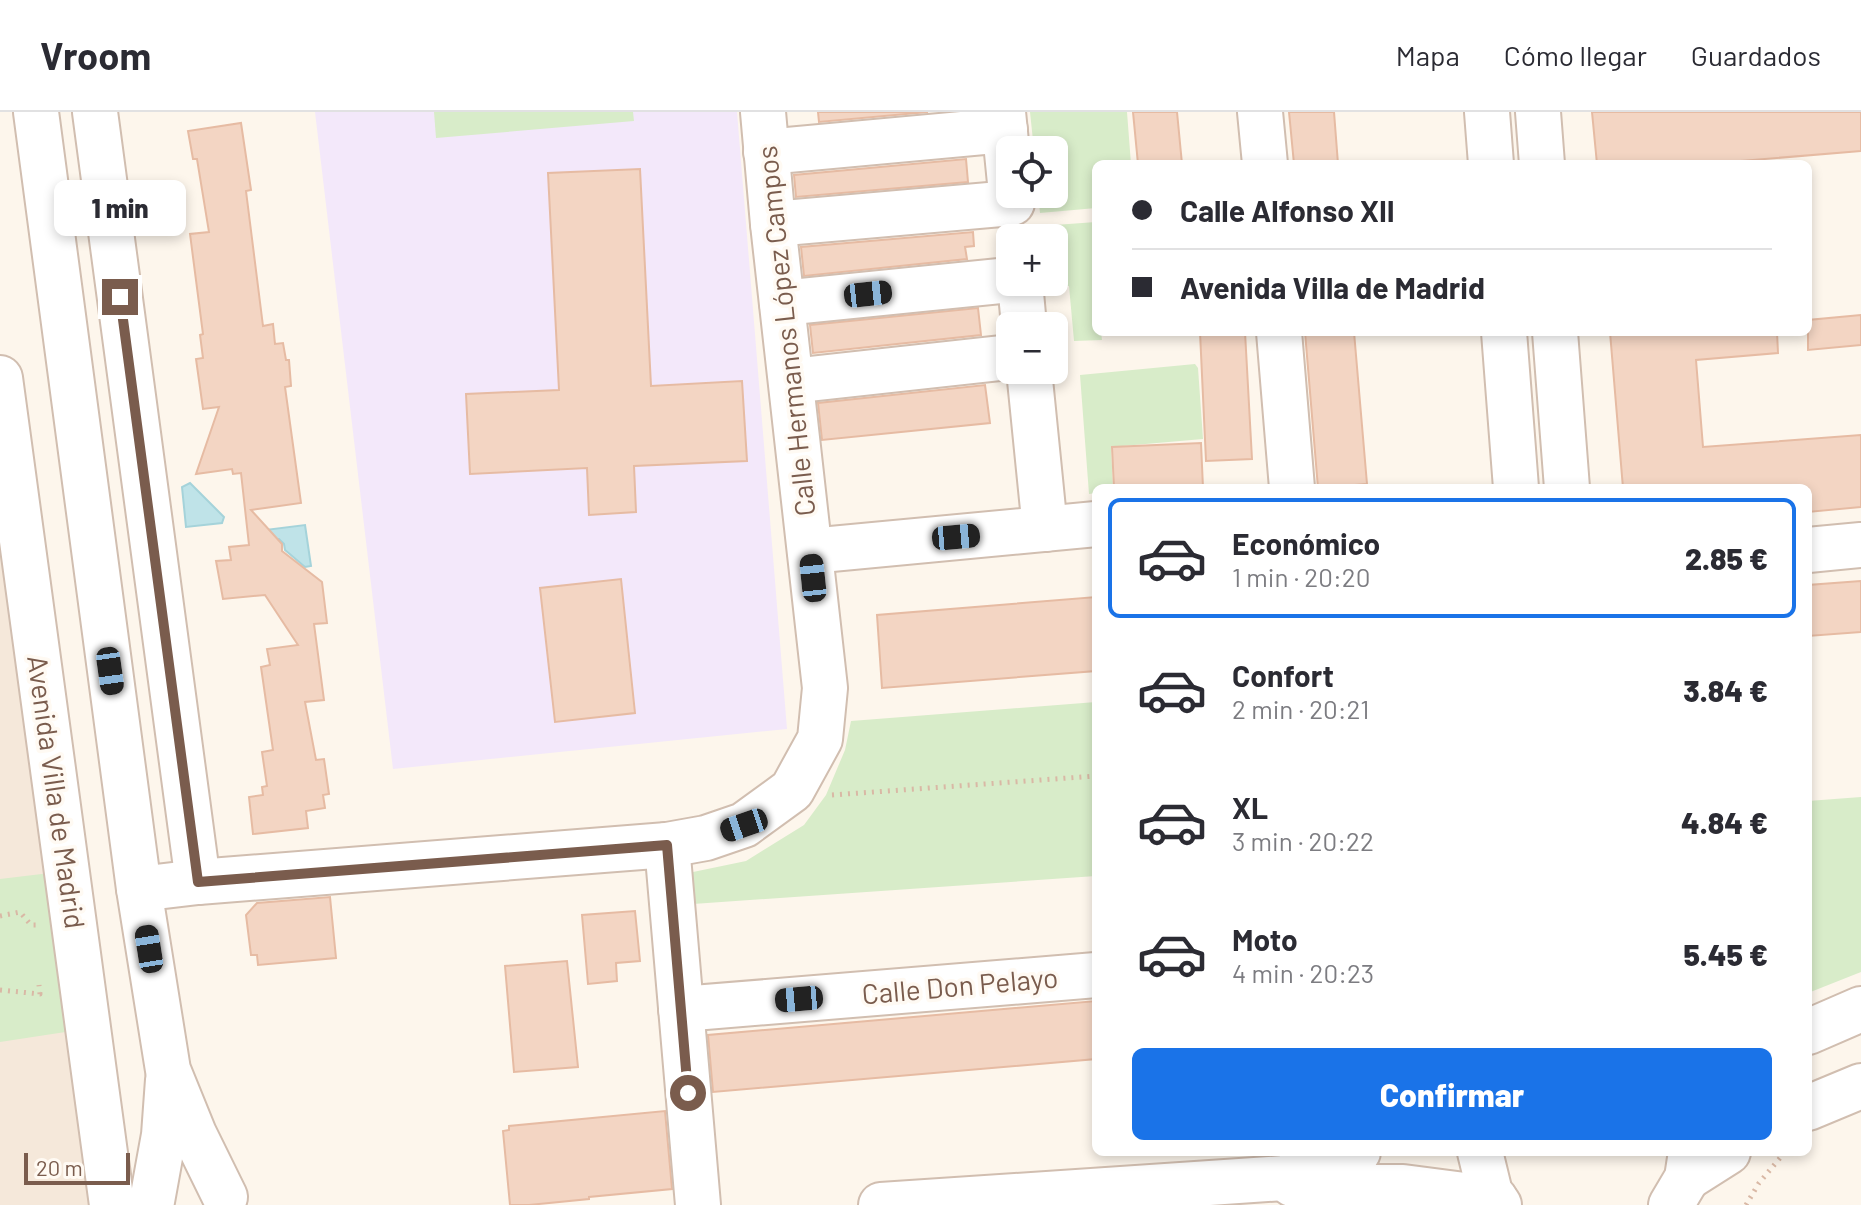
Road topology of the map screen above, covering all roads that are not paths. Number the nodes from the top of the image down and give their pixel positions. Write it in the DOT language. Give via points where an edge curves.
graph roads {
  1 [pos="36,112"];
  2 [pos="95,112"];
  3 [pos="1260,112"];
  4 [pos="1487,112"];
  5 [pos="1538,112"];
  6 [pos="1004,121"];
  7 [pos="765,132"];
  8 [pos="1265,160"];
  9 [pos="1491,160"];
  10 [pos="1542,160"];
  11 [pos="996,205"];
  12 [pos="773,224"];
  13 [pos="996,281"];
  14 [pos="782,303"];
  15 [pos="1279,336"];
  16 [pos="1504,336"];
  17 [pos="1555,336"];
  18 [pos="996,359"];
  19 [pos="0,378"];
  20 [pos="791,381"];
  21 [pos="1030,384"];
  22 [pos="1292,484"];
  23 [pos="1515,484"];
  24 [pos="1567,484"];
  25 [pos="1092,524"];
  26 [pos="1045,529"];
  27 [pos="1861,545"];
  28 [pos="1812,550"];
  29 [pos="810,551"];
  30 [pos="667,845"];
  31 [pos="198,882"];
  32 [pos="139,889"];
  33 [pos="1092,975"];
  34 [pos="681,1009"];
  35 [pos="1861,1009"];
  36 [pos="1812,1030"];
  37 [pos="168,1070"];
  38 [pos="1861,1086"];
  39 [pos="1812,1106"];
  40 [pos="1347,1156"];
  41 [pos="1481,1156"];
  42 [pos="1721,1156"];
  43 [pos="1284,1178"];
  44 [pos="1683,1178"];
  45 [pos="1085,1197"];
  46 [pos="231,1201"];
  47 [pos="1497,1202"];
  48 [pos="137,1204"];
  49 [pos="698,1205"];
  50 [pos="881,1205"];
  1 -- 32 [label="street"];
  2 -- 31 [label="street"];
  3 -- 8 [label="street"];
  4 -- 9 [label="street"];
  5 -- 10 [label="street"];
  6 -- 7 [label="street"];
  7 -- 12 [label="street, Calle Hermanos López Campos"];
  11 -- 12 [label="street"];
  12 -- 14 [label="street, Calle Hermanos López Campos"];
  13 -- 14 [label="street"];
  14 -- 20 [label="street, Calle Hermanos López Campos"];
  15 -- 22 [label="street"];
  16 -- 23 [label="street"];
  17 -- 24 [label="street"];
  18 -- 20 [label="street"];
  19 -- 48 [label="street, Avenida Villa de Madrid"];
  20 -- 29 [label="street, Calle Hermanos López Campos"];
  21 -- 26 [label="street"];
  25 -- 26 [label="street"];
  26 -- 29 [label="street"];
  27 -- 28 [label="street"];
  29 -- 30 [label="street, Calle Hermanos López Campos" via="825,688 820,739 792,790 744,825"];
  30 -- 31 [label="street"];
  30 -- 34 [label="street"];
  31 -- 32 [label="street"];
  32 -- 37 [label="street"];
  33 -- 34 [label="street, Calle Don Pelayo"];
  34 -- 49 [label="street"];
  35 -- 36 [label="street"];
  37 -- 46 [label="street" via="194,1134"];
  37 -- 48 [label="street" via="164,1135"];
  38 -- 39 [label="street"];
  40 -- 43 [label="street"];
  41 -- 47 [label="street"];
  42 -- 44 [label="street"];
  43 -- 45 [label="street"];
  43 -- 47 [label="street" via="1293,1185 1403,1187"];
  45 -- 50 [label="street"];
  46 -- 48 [label="street" via="207,1190 184,1189"];
}
